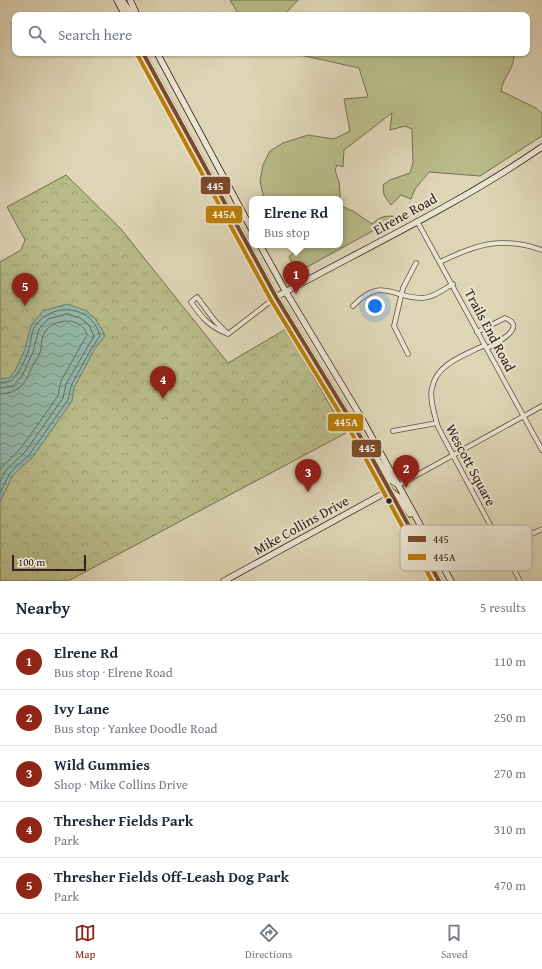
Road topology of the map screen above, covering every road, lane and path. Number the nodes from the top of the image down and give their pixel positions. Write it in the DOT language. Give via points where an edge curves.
graph roads {
  1 [pos="117,0"];
  2 [pos="122,0"];
  3 [pos="130,0"];
  4 [pos="123,12"];
  5 [pos="130,12"];
  6 [pos="136,12"];
  7 [pos="145,56"];
  8 [pos="155,56"];
  9 [pos="158,56"];
  10 [pos="169,77"];
  11 [pos="542,147"];
  12 [pos="418,221"];
  13 [pos="249,224"];
  14 [pos="249,247"];
  15 [pos="249,248"];
  16 [pos="262,248"];
  17 [pos="542,250"];
  18 [pos="440,262"];
  19 [pos="416,263"];
  20 [pos="453,284"];
  21 [pos="286,292"];
  22 [pos="401,293"];
  23 [pos="276,297"];
  24 [pos="353,306"];
  25 [pos="477,332"];
  26 [pos="228,334"];
  27 [pos="486,346"];
  28 [pos="408,354"];
  29 [pos="542,406"];
  30 [pos="524,417"];
  31 [pos="437,423"];
  32 [pos="355,427"];
  33 [pos="393,431"];
  34 [pos="542,450"];
  35 [pos="453,456"];
  36 [pos="399,485"];
  37 [pos="390,490"];
  38 [pos="409,525"];
  39 [pos="415,525"];
  40 [pos="420,525"];
  41 [pos="490,525"];
  42 [pos="542,529"];
  43 [pos="532,534"];
  44 [pos="434,571"];
  45 [pos="445,571"];
  46 [pos="515,571"];
  47 [pos="224,581"];
  48 [pos="439,581"];
  49 [pos="450,581"];
  50 [pos="520,581"];
  1 -- 4 [label="main road"];
  2 -- 5 [label="main road"];
  3 -- 6 [label="main road"];
  7 -- 14 [label="main road"];
  8 -- 10 [label="main road" via="165,76"];
  9 -- 10 [label="main road"];
  10 -- 13 [label="main road"];
  11 -- 12 [label="main road, Elrene Road" via="521,162"];
  12 -- 18 [label="street, Trails End Road"];
  12 -- 21 [label="main road, Elrene Road"];
  15 -- 23 [label="main road"];
  16 -- 21 [label="main road"];
  17 -- 18 [label="street" via="516,243 499,243 469,248"];
  18 -- 20 [label="street, Trails End Road"];
  19 -- 22 [label="street"];
  20 -- 22 [label="street" via="422,298"];
  20 -- 25 [label="street, Trails End Road"];
  21 -- 23 [label="main road, Elrene Road"];
  21 -- 36 [label="main road"];
  22 -- 24 [label="street" via="383,290 372,292"];
  22 -- 28 [label="street" via="394,326"];
  23 -- 26 [label="street"];
  23 -- 32 [label="main road"];
  25 -- 27 [label="street, Trails End Road"];
  25 -- 27 [label="street, Wescott Square" via="505,318 509,320 512,332 509,336"];
  26 -- 26 [label="street" via="197,297 191,302 214,329"];
  27 -- 30 [label="street, Trails End Road"];
  27 -- 31 [label="street, Wescott Square" via="451,362 437,374 431,389"];
  29 -- 30 [label="street"];
  30 -- 34 [label="street, Trails End Road"];
  30 -- 35 [label="street"];
  31 -- 33 [label="street, Wescott Square"];
  31 -- 35 [label="street, Wescott Square"];
  32 -- 36 [label="main road" via="390,480"];
  32 -- 37 [label="main road"];
  35 -- 36 [label="street"];
  35 -- 41 [label="street, Wescott Square"];
  36 -- 40 [label="main road"];
  37 -- 38 [label="main road"];
  37 -- 39 [label="main road" via="400,498"];
  37 -- 47 [label="main road, Mike Collins Drive"];
  42 -- 43 [label="street"];
  44 -- 48 [label="main road"];
  45 -- 49 [label="main road"];
  46 -- 50 [label="street, Wescott Square"];
}
